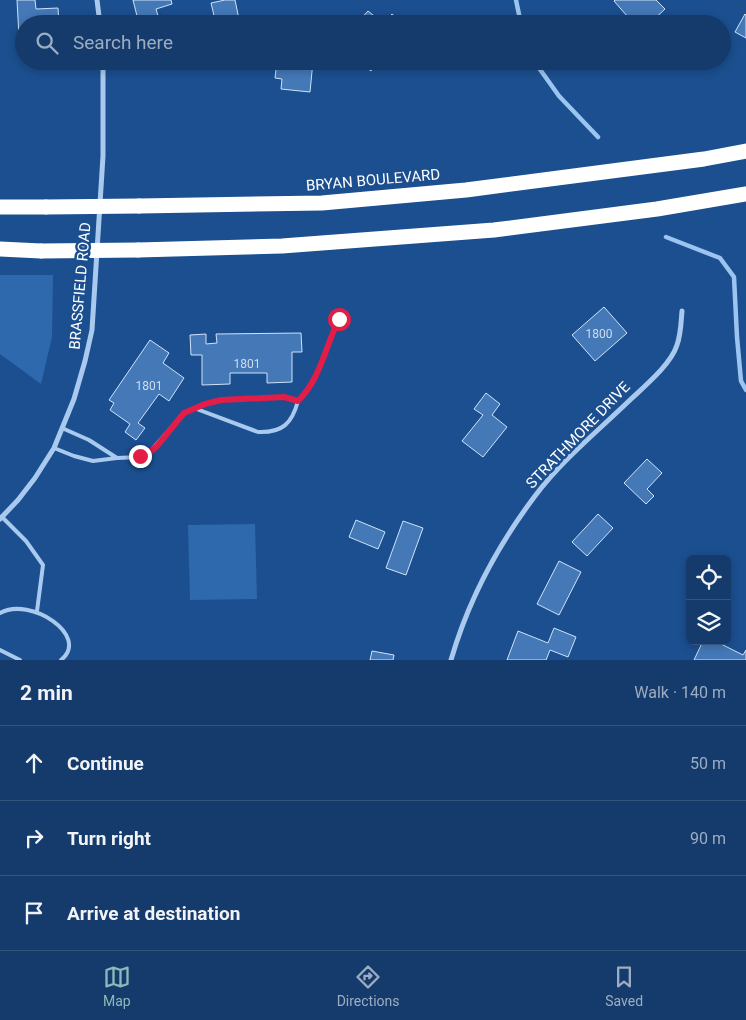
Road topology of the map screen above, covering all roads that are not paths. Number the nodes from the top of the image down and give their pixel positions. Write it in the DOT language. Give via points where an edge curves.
graph roads {
  1 [pos="97,0"];
  2 [pos="99,15"];
  3 [pos="103,70"];
  4 [pos="746,151"];
  5 [pos="746,194"];
  6 [pos="0,207"];
  7 [pos="0,249"];
  8 [pos="682,311"];
  9 [pos="339,319"];
  10 [pos="298,401"];
  11 [pos="194,408"];
  12 [pos="62,428"];
  13 [pos="54,448"];
  14 [pos="117,458"];
  15 [pos="1,518"];
  16 [pos="37,611"];
  17 [pos="0,613"];
  18 [pos="0,650"];
  19 [pos="20,660"];
  20 [pos="61,660"];
  21 [pos="451,660"];
  1 -- 2 [label="street"];
  3 -- 12 [label="street, BRASSFIELD ROAD" via="103,156 92,330 74,399"];
  4 -- 6 [label="highway, BRYAN BOULEVARD, bridge" via="457,190 322,202"];
  5 -- 7 [label="highway, bridge" via="494,230 282,246"];
  8 -- 21 [label="street, STRATHMORE DRIVE" via="677,345 670,359 572,456 536,495 517,523 477,592"];
  9 -- 10 [label="lane" via="315,381"];
  10 -- 11 [label="lane" via="284,397 221,400"];
  10 -- 11 [label="lane" via="287,424 268,432 258,432"];
  11 -- 14 [label="lane" via="184,413 148,454"];
  12 -- 13 [label="street, BRASSFIELD ROAD"];
  12 -- 14 [label="lane"];
  13 -- 14 [label="lane" via="93,461"];
  13 -- 15 [label="street, BRASSFIELD ROAD" via="35,478"];
  15 -- 16 [label="lane" via="26,541 43,565"];
  16 -- 17 [label="lane" via="8,608"];
  16 -- 20 [label="lane" via="67,634 68,651"];
  18 -- 19 [label="lane"];
}
